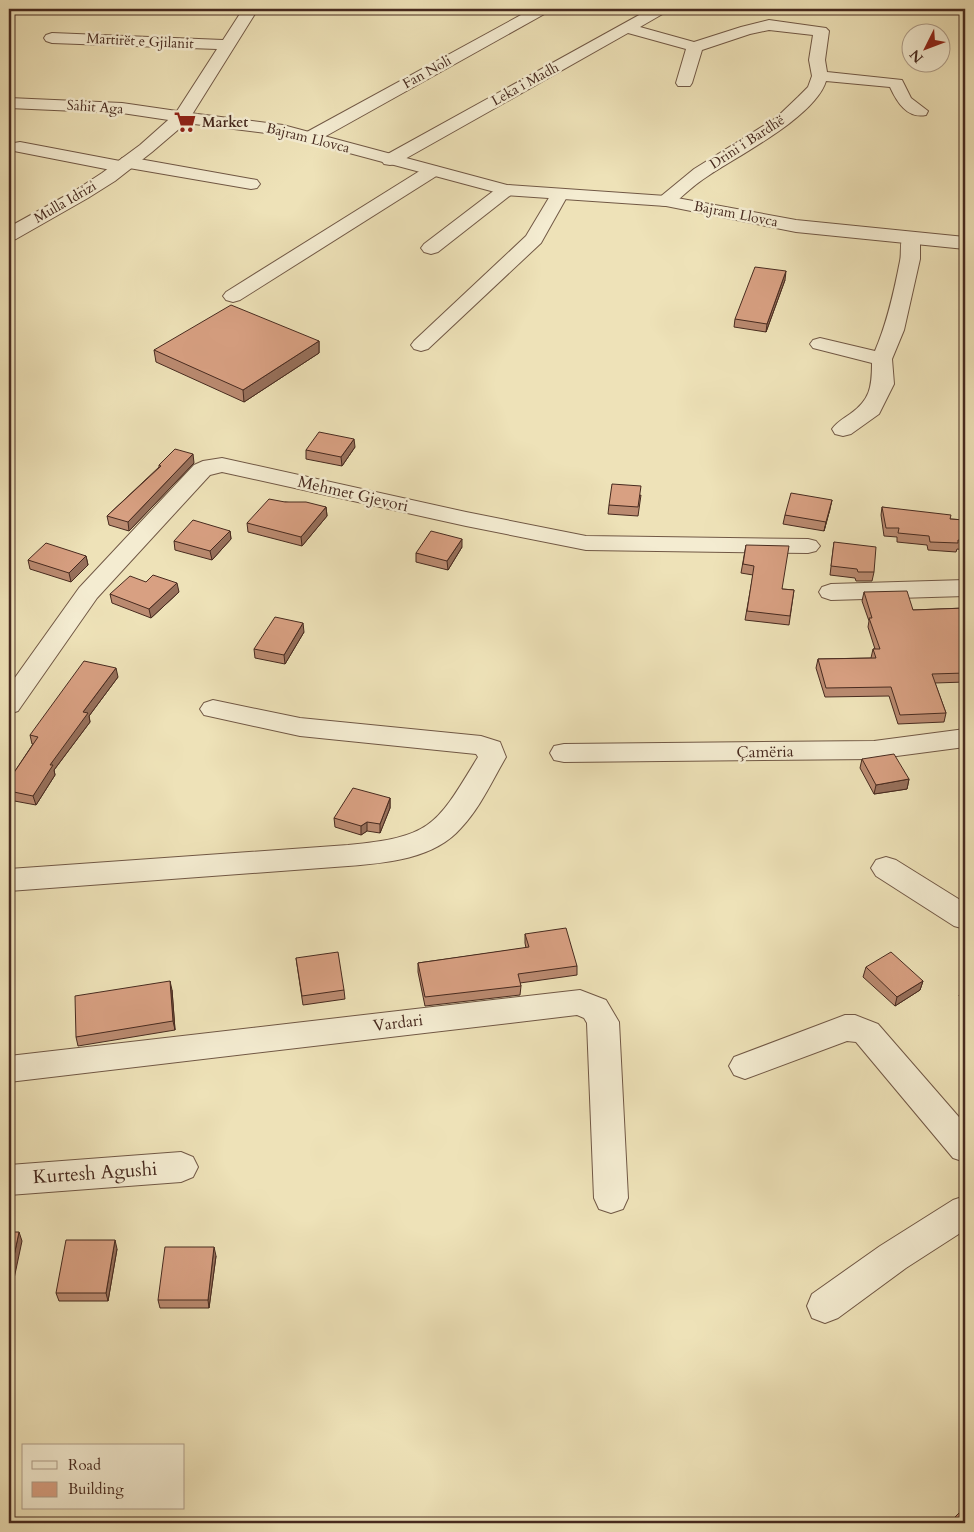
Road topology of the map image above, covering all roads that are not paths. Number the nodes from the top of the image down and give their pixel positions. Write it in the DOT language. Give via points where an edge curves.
graph roads {
  1 [pos="250,9"];
  2 [pos="543,9"];
  3 [pos="661,9"];
  4 [pos="626,28"];
  5 [pos="52,38"];
  6 [pos="228,44"];
  7 [pos="695,47"];
  8 [pos="820,76"];
  9 [pos="684,83"];
  10 [pos="9,103"];
  11 [pos="920,111"];
  12 [pos="182,117"];
  13 [pos="311,137"];
  14 [pos="20,146"];
  15 [pos="390,160"];
  16 [pos="125,165"];
  17 [pos="432,171"];
  18 [pos="251,184"];
  19 [pos="506,190"];
  20 [pos="559,195"];
  21 [pos="666,201"];
  22 [pos="9,235"];
  23 [pos="911,239"];
  24 [pos="965,243"];
  25 [pos="431,248"];
  26 [pos="233,296"];
  27 [pos="421,344"];
  28 [pos="820,344"];
  29 [pos="882,358"];
  30 [pos="843,429"];
  31 [pos="808,546"];
  32 [pos="965,588"];
  33 [pos="832,592"];
  34 [pos="9,705"];
  35 [pos="213,709"];
  36 [pos="965,738"];
  37 [pos="564,752"];
  38 [pos="886,868"];
  39 [pos="9,880"];
  40 [pos="965,918"];
  41 [pos="745,1066"];
  42 [pos="9,1069"];
  43 [pos="965,1148"];
  44 [pos="181,1167"];
  45 [pos="9,1180"];
  46 [pos="611,1198"];
  47 [pos="965,1211"];
  48 [pos="825,1306"];
  1 -- 6 [label="street"];
  2 -- 13 [label="street, Fan Noli"];
  3 -- 4 [label="street, Leka i Madh"];
  4 -- 7 [label="street"];
  4 -- 15 [label="street, Leka i Madh"];
  5 -- 6 [label="street, Martirët e Gjilanit"];
  6 -- 12 [label="street"];
  7 -- 8 [label="street" via="769,25 822,25 817,60"];
  7 -- 9 [label="street"];
  8 -- 11 [label="street" via="896,84 904,100"];
  8 -- 21 [label="street, Drini i Bardhë" via="816,88 782,122 700,172"];
  10 -- 12 [label="street, Sahit Aga" via="122,108"];
  12 -- 13 [label="street, Bajram Llovca" via="283,130"];
  12 -- 16 [label="street, Mulla Idrizi"];
  13 -- 15 [label="street, Bajram Llovca"];
  14 -- 16 [label="street, Mulla Idrizi"];
  15 -- 17 [label="street, Bajram Llovca"];
  16 -- 18 [label="street, Mulla Idrizi"];
  16 -- 22 [label="street, Mulla Idrizi" via="83,194"];
  17 -- 19 [label="street, Bajram Llovca"];
  17 -- 26 [label="street"];
  19 -- 20 [label="street, Bajram Llovca"];
  19 -- 25 [label="street"];
  20 -- 21 [label="street, Bajram Llovca"];
  20 -- 27 [label="street" via="534,239"];
  21 -- 23 [label="street, Bajram Llovca" via="796,226"];
  23 -- 24 [label="street, Bajram Llovca"];
  23 -- 29 [label="street" via="910,259 894,330"];
  28 -- 29 [label="street"];
  29 -- 30 [label="street" via="883,384 871,409"];
  31 -- 34 [label="street, Mehmet Gjevori" via="586,543 222,465 211,466 202,470 88,592"];
  32 -- 33 [label="street"];
  35 -- 39 [label="street" via="300,727 481,745 490,749 492,757 450,824 432,837 408,846 365,853 173,870"];
  36 -- 37 [label="street, Çamëria" via="874,750"];
  38 -- 40 [label="street"];
  41 -- 43 [label="street" via="845,1028 855,1028 867,1033"];
  42 -- 46 [label="street, Vardari" via="580,1002 595,1009 603,1022"];
  44 -- 45 [label="street, Kurtesh Agushi"];
  47 -- 48 [label="street"];
}
